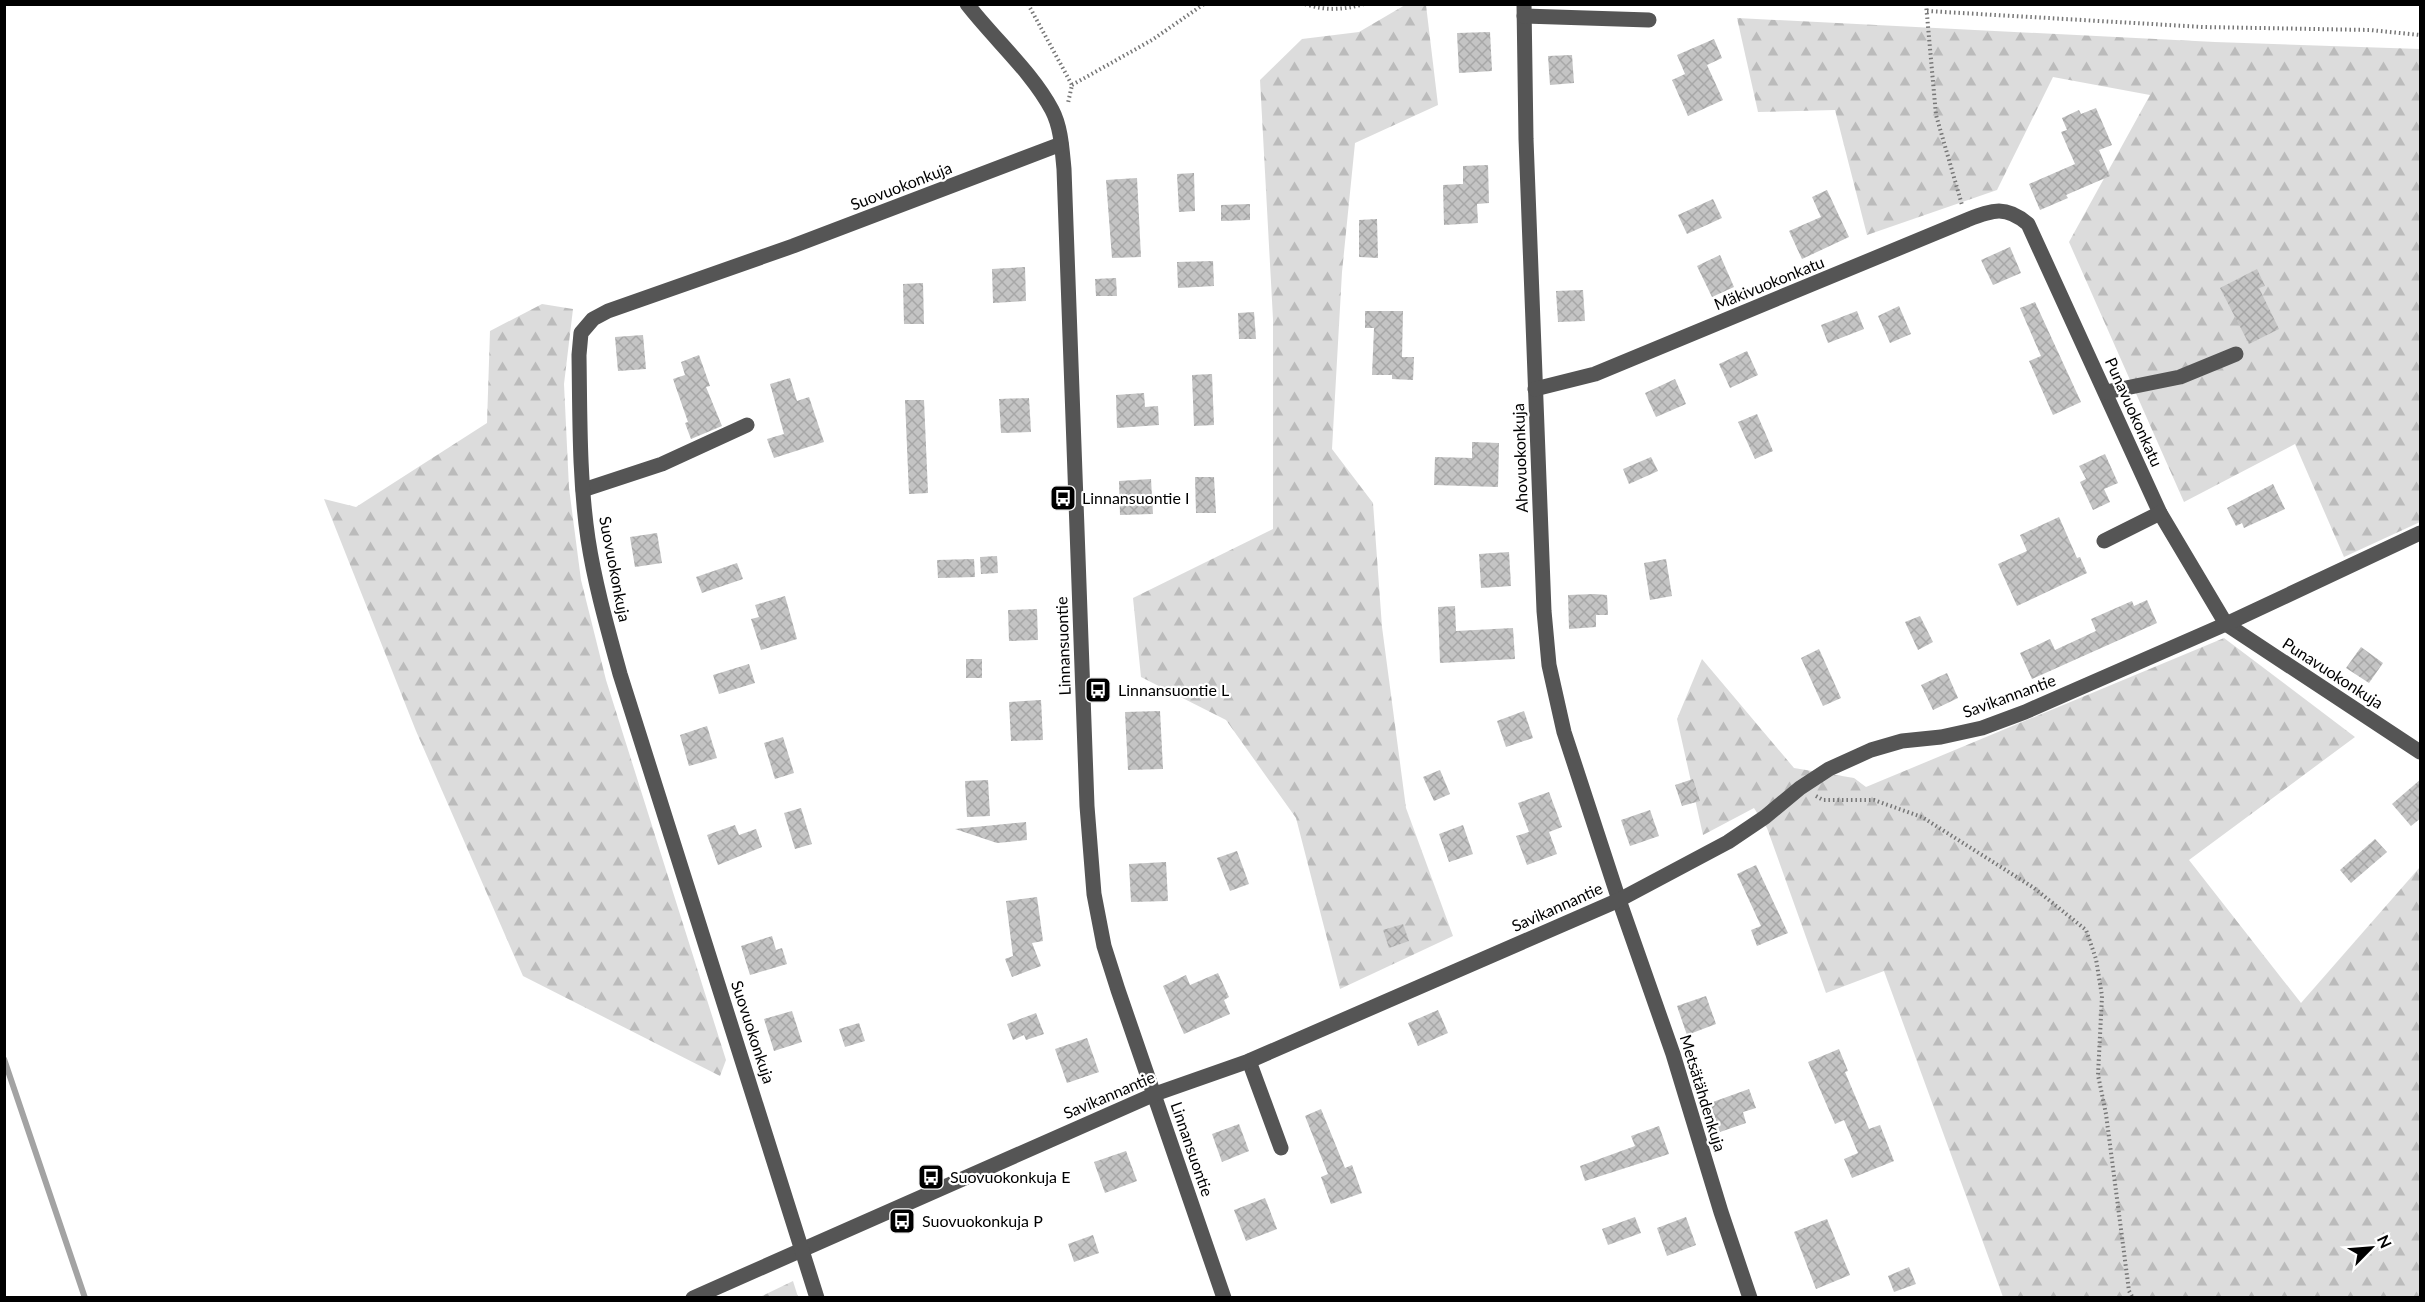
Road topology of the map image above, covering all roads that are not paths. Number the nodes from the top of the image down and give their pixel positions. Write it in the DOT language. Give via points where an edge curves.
graph roads {
  1 [pos="968,4"];
  2 [pos="1524,10"];
  3 [pos="1649,20"];
  4 [pos="1061,144"];
  5 [pos="2015,214"];
  6 [pos="2236,354"];
  7 [pos="1535,389"];
  8 [pos="2106,392"];
  9 [pos="747,425"];
  10 [pos="583,490"];
  11 [pos="2160,513"];
  12 [pos="2421,533"];
  13 [pos="2104,541"];
  14 [pos="2226,624"];
  15 [pos="2421,752"];
  16 [pos="1619,900"];
  17 [pos="1250,1061"];
  18 [pos="1155,1094"];
  19 [pos="1281,1148"];
  20 [pos="802,1250"];
  21 [pos="693,1298"];
  22 [pos="817,1298"];
  23 [pos="1224,1298"];
  24 [pos="1750,1298"];
  1 -- 4 [label="street, Linnansuontie" via="1041,93 1052,111"];
  2 -- 3 [label="street"];
  2 -- 7 [label="street, Ahovuokonkuja"];
  4 -- 10 [label="street, Suovuokonkuja" via="593,319 581,333 579,355"];
  4 -- 18 [label="street, Linnansuontie" via="1087,806 1094,894 1107,957"];
  5 -- 7 [label="street, Mäkivuokonkatu" via="2002,210 1988,212 1595,374"];
  5 -- 8 [label="street, Punavuokonkatu" via="2028,224"];
  6 -- 8 [label="street" via="2180,377"];
  7 -- 16 [label="street, Ahovuokonkuja" via="1549,665 1564,732"];
  8 -- 11 [label="street, Punavuokonkatu"];
  9 -- 10 [label="street" via="662,464"];
  10 -- 20 [label="street, Suovuokonkuja" via="596,580 620,674"];
  11 -- 13 [label="street"];
  11 -- 14 [label="street, Punavuokonkatu"];
  12 -- 14 [label="street, Savikannantie"];
  14 -- 15 [label="street, Punavuokonkuja"];
  14 -- 16 [label="street, Savikannantie" via="1982,728 1902,741 1829,769 1728,842"];
  16 -- 17 [label="street, Savikannantie"];
  16 -- 24 [label="street, Metsätähdenkuja" via="1673,1054"];
  17 -- 18 [label="street, Savikannantie"];
  17 -- 19 [label="street"];
  18 -- 20 [label="street, Savikannantie"];
  18 -- 23 [label="street, Linnansuontie"];
  20 -- 21 [label="street, Savikannantie"];
  20 -- 22 [label="street, Suovuokonkuja"];
}
